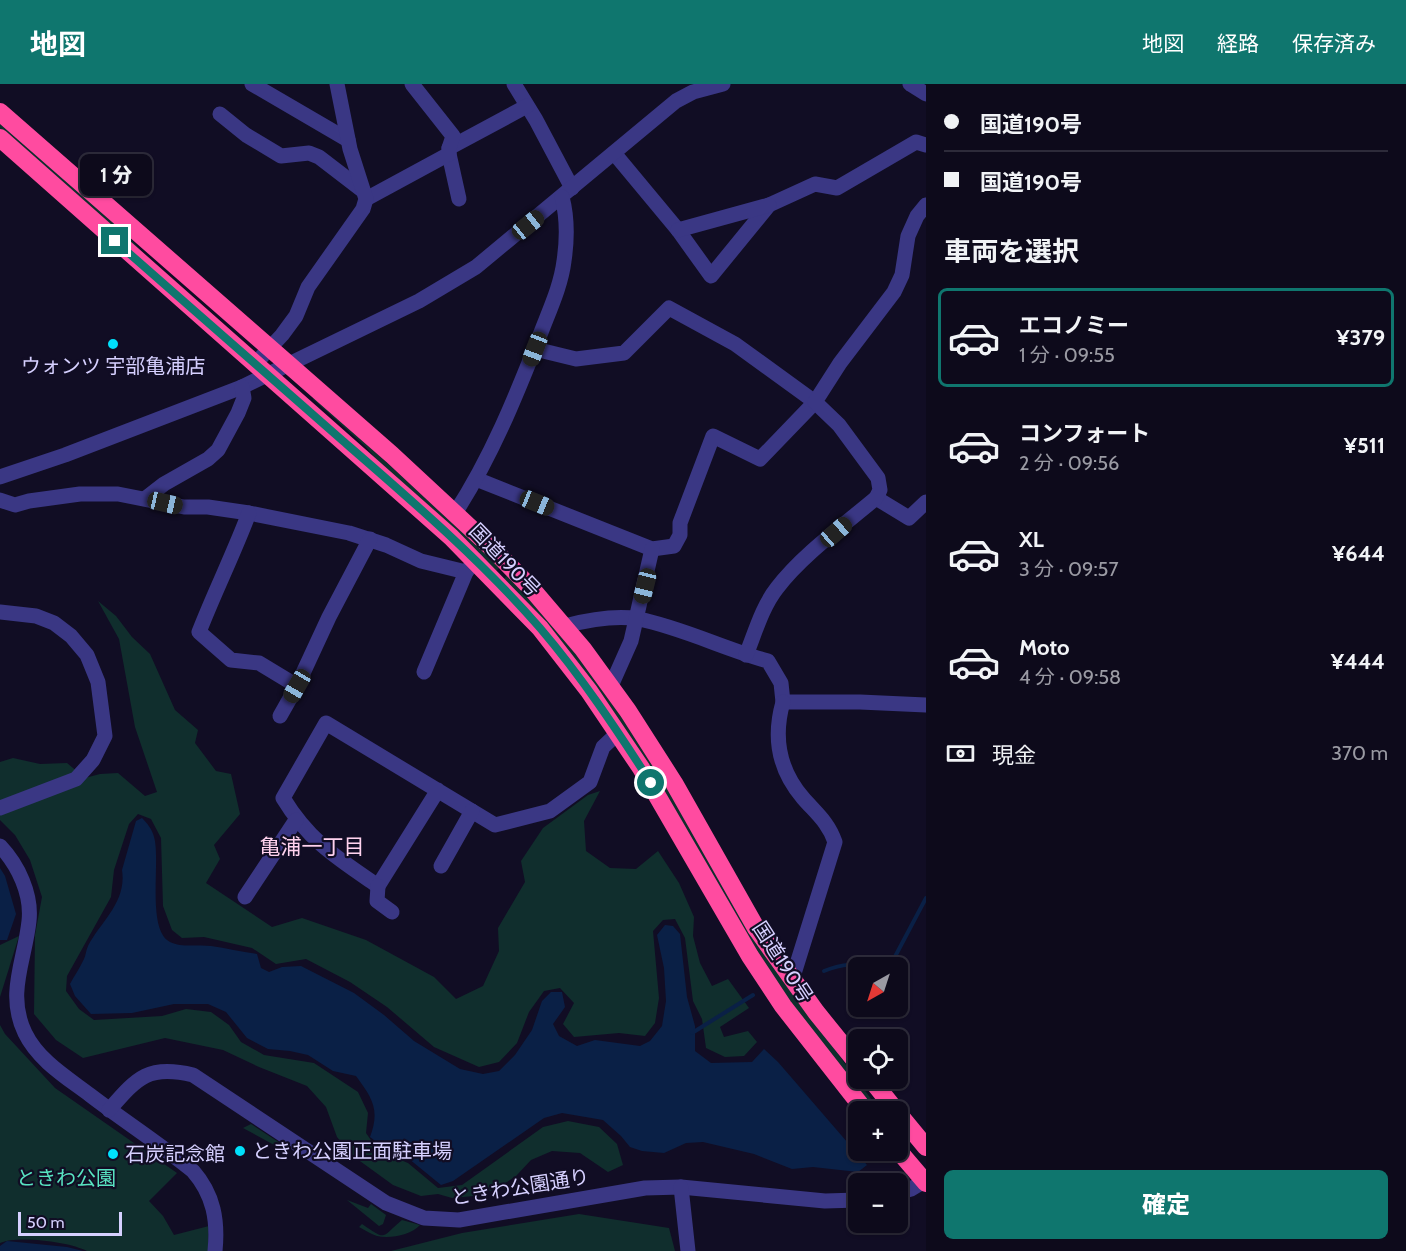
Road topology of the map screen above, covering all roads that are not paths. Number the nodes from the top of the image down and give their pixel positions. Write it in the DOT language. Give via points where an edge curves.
graph roads {
  1 [pos="252,84"];
  2 [pos="337,84"];
  3 [pos="412,84"];
  4 [pos="514,84"];
  5 [pos="723,84"];
  6 [pos="910,84"];
  7 [pos="926,94"];
  8 [pos="527,106"];
  9 [pos="0,112"];
  10 [pos="220,114"];
  11 [pos="0,138"];
  12 [pos="348,140"];
  13 [pos="926,146"];
  14 [pos="449,151"];
  15 [pos="614,153"];
  16 [pos="567,192"];
  17 [pos="364,194"];
  18 [pos="459,199"];
  19 [pos="769,205"];
  20 [pos="926,205"];
  21 [pos="678,230"];
  22 [pos="271,348"];
  23 [pos="535,349"];
  24 [pos="288,364"];
  25 [pos="261,370"];
  26 [pos="242,387"];
  27 [pos="815,402"];
  28 [pos="0,477"];
  29 [pos="476,479"];
  30 [pos="146,498"];
  31 [pos="876,498"];
  32 [pos="0,500"];
  33 [pos="926,502"];
  34 [pos="249,513"];
  35 [pos="454,513"];
  36 [pos="909,518"];
  37 [pos="926,522"];
  38 [pos="370,539"];
  39 [pos="652,549"];
  40 [pos="471,566"];
  41 [pos="0,612"];
  42 [pos="637,619"];
  43 [pos="565,626"];
  44 [pos="746,655"];
  45 [pos="424,672"];
  46 [pos="297,686"];
  47 [pos="611,686"];
  48 [pos="783,702"];
  49 [pos="926,705"];
  50 [pos="280,716"];
  51 [pos="618,733"];
  52 [pos="438,790"];
  53 [pos="0,808"];
  54 [pos="472,811"];
  55 [pos="296,820"];
  56 [pos="0,846"];
  57 [pos="441,866"];
  58 [pos="378,886"];
  59 [pos="245,897"];
  60 [pos="392,912"];
  61 [pos="792,980"];
  62 [pos="848,1051"];
  63 [pos="879,1089"];
  64 [pos="857,1101"];
  65 [pos="888,1101"];
  66 [pos="109,1110"];
  67 [pos="908,1126"];
  68 [pos="926,1148"];
  69 [pos="908,1161"];
  70 [pos="925,1181"];
  71 [pos="681,1187"];
  72 [pos="908,1190"];
  73 [pos="848,1200"];
  74 [pos="215,1251"];
  75 [pos="688,1251"];
  1 -- 12 [label="street"];
  2 -- 12 [label="street"];
  3 -- 14 [label="street" via="453,136"];
  4 -- 8 [label="street"];
  5 -- 15 [label="street" via="676,101"];
  6 -- 7 [label="street"];
  8 -- 14 [label="street"];
  8 -- 16 [label="street"];
  9 -- 22 [label="highway, 国道190号"];
  10 -- 17 [label="street" via="281,156 309,153 319,157"];
  11 -- 25 [label="highway, 国道190号"];
  12 -- 17 [label="street"];
  13 -- 19 [label="street" via="916,142 837,189 815,184"];
  14 -- 17 [label="street"];
  14 -- 18 [label="street"];
  15 -- 16 [label="street"];
  15 -- 21 [label="street"];
  16 -- 23 [label="street" via="565,260"];
  16 -- 24 [label="street" via="472,269 419,301"];
  17 -- 22 [label="street" via="363,209 308,287 296,316"];
  19 -- 21 [label="street"];
  19 -- 21 [label="street" via="711,276"];
  20 -- 27 [label="street" via="908,236 902,275 894,292"];
  22 -- 24 [label="highway, 国道190号"];
  22 -- 25 [label="street"];
  23 -- 27 [label="street" via="576,359 624,353 669,309 735,344"];
  23 -- 29 [label="street"];
  24 -- 25 [label="street"];
  24 -- 35 [label="highway, 国道190号"];
  25 -- 26 [label="street"];
  25 -- 40 [label="highway, 国道190号"];
  26 -- 28 [label="street"];
  26 -- 30 [label="street" via="244,398 218,450"];
  27 -- 31 [label="street" via="839,425 878,478 880,490"];
  27 -- 39 [label="street" via="760,459 713,436 680,523 680,535 674,546"];
  29 -- 35 [label="street"];
  29 -- 39 [label="street"];
  30 -- 32 [label="street" via="80,494 15,505"];
  30 -- 34 [label="street" via="184,507"];
  31 -- 36 [label="street"];
  31 -- 44 [label="street" via="796,566 776,589"];
  33 -- 36 [label="street"];
  34 -- 38 [label="street"];
  34 -- 46 [label="street" via="200,632 231,660 259,663"];
  35 -- 43 [label="highway, 国道190号"];
  36 -- 37 [label="street"];
  38 -- 40 [label="street" via="422,561"];
  38 -- 46 [label="street"];
  39 -- 42 [label="street"];
  40 -- 45 [label="street"];
  40 -- 51 [label="highway, 国道190号" via="540,628"];
  41 -- 53 [label="street" via="54,622 71,636 87,655 98,682 105,736 93,760 76,779"];
  42 -- 43 [label="street" via="590,619"];
  42 -- 44 [label="street"];
  42 -- 47 [label="street" via="632,641"];
  43 -- 47 [label="highway, 国道190号"];
  44 -- 48 [label="street" via="768,661 774,668"];
  46 -- 50 [label="street"];
  47 -- 61 [label="highway, 国道190号" via="674,783 756,928"];
  48 -- 49 [label="street"];
  48 -- 61 [label="street" via="777,721 778,745 787,772 802,796 830,826 835,842"];
  51 -- 54 [label="street" via="603,747 590,782 550,811 495,825"];
  51 -- 64 [label="highway, 国道190号" via="660,798 750,956 783,1006"];
  52 -- 54 [label="street"];
  52 -- 55 [label="street" via="326,723 283,798"];
  52 -- 58 [label="street"];
  54 -- 57 [label="street"];
  55 -- 58 [label="street" via="326,850"];
  55 -- 59 [label="street"];
  56 -- 66 [label="street" via="20,876 29,906 16,982 16,1004 24,1031 30,1043 57,1071"];
  58 -- 60 [label="street" via="377,901"];
  61 -- 62 [label="highway, 国道190号"];
  63 -- 65 [label="highway"];
  66 -- 71 [label="street, ときわ公園通り" via="132,1083 145,1076 162,1071 193,1075 386,1203 439,1220 475,1218 645,1188"];
  66 -- 74 [label="street" via="182,1162 201,1181 216,1215"];
  67 -- 68 [label="highway"];
  69 -- 70 [label="highway"];
  70 -- 72 [label="street"];
  71 -- 73 [label="street, ときわ公園通り"];
  71 -- 75 [label="street"];
}
